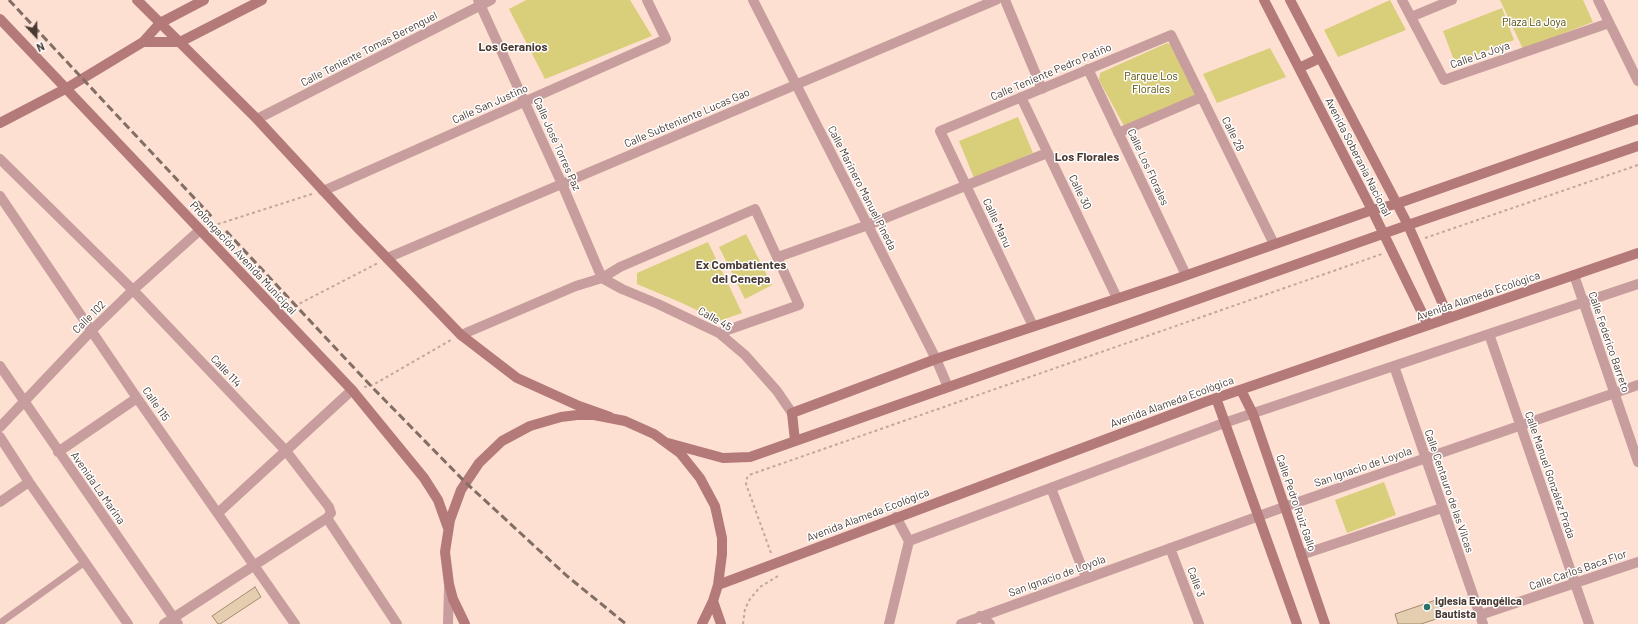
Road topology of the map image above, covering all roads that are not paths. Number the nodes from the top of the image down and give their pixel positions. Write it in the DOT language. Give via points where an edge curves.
graph roads {
  1 [pos="137,0"];
  2 [pos="204,0"];
  3 [pos="262,0"];
  4 [pos="491,0"];
  5 [pos="647,0"];
  6 [pos="753,0"];
  7 [pos="996,0"];
  8 [pos="1005,0"];
  9 [pos="1264,0"];
  10 [pos="1290,0"];
  11 [pos="1402,0"];
  12 [pos="1452,0"];
  13 [pos="1598,0"];
  14 [pos="480,3"];
  15 [pos="1410,17"];
  16 [pos="0,19"];
  17 [pos="160,23"];
  18 [pos="1609,23"];
  19 [pos="1171,35"];
  20 [pos="143,42"];
  21 [pos="180,42"];
  22 [pos="1320,58"];
  23 [pos="1299,68"];
  24 [pos="1088,69"];
  25 [pos="1638,81"];
  26 [pos="796,85"];
  27 [pos="67,88"];
  28 [pos="1042,89"];
  29 [pos="1021,97"];
  30 [pos="1202,97"];
  31 [pos="525,102"];
  32 [pos="1638,118"];
  33 [pos="257,119"];
  34 [pos="0,122"];
  35 [pos="940,131"];
  36 [pos="1118,133"];
  37 [pos="1638,146"];
  38 [pos="1047,153"];
  39 [pos="0,159"];
  40 [pos="562,184"];
  41 [pos="966,185"];
  42 [pos="323,191"];
  43 [pos="0,196"];
  44 [pos="1396,204"];
  45 [pos="1372,210"];
  46 [pos="868,225"];
  47 [pos="1408,225"];
  48 [pos="200,230"];
  49 [pos="1383,234"];
  50 [pos="1274,244"];
  51 [pos="1638,253"];
  52 [pos="778,257"];
  53 [pos="388,258"];
  54 [pos="1186,275"];
  55 [pos="1574,276"];
  56 [pos="602,278"];
  57 [pos="1638,284"];
  58 [pos="133,290"];
  59 [pos="1117,298"];
  60 [pos="1583,302"];
  61 [pos="1450,318"];
  62 [pos="1428,325"];
  63 [pos="1033,326"];
  64 [pos="92,330"];
  65 [pos="719,333"];
  66 [pos="1488,334"];
  67 [pos="461,335"];
  68 [pos="936,359"];
  69 [pos="0,366"];
  70 [pos="1394,366"];
  71 [pos="1638,385"];
  72 [pos="948,387"];
  73 [pos="352,390"];
  74 [pos="1241,390"];
  75 [pos="1614,393"];
  76 [pos="137,398"];
  77 [pos="1216,398"];
  78 [pos="25,400"];
  79 [pos="792,413"];
  80 [pos="1252,414"];
  81 [pos="610,417"];
  82 [pos="1224,423"];
  83 [pos="1519,425"];
  84 [pos="0,427"];
  85 [pos="0,437"];
  86 [pos="795,440"];
  87 [pos="668,443"];
  88 [pos="286,451"];
  89 [pos="58,452"];
  90 [pos="1425,458"];
  91 [pos="1638,462"];
  92 [pos="29,482"];
  93 [pos="1051,488"];
  94 [pos="0,502"];
  95 [pos="1284,507"];
  96 [pos="1442,508"];
  97 [pos="218,513"];
  98 [pos="1259,516"];
  99 [pos="896,517"];
  100 [pos="327,518"];
  101 [pos="448,528"];
  102 [pos="909,541"];
  103 [pos="1170,548"];
  104 [pos="1301,555"];
  105 [pos="85,562"];
  106 [pos="1638,562"];
  107 [pos="254,565"];
  108 [pos="1086,578"];
  109 [pos="449,584"];
  110 [pos="1575,584"];
  111 [pos="718,585"];
  112 [pos="714,601"];
  113 [pos="980,616"];
  114 [pos="1481,620"];
  115 [pos="176,621"];
  116 [pos="0,623"];
  117 [pos="128,624"];
  118 [pos="164,624"];
  119 [pos="294,624"];
  120 [pos="397,624"];
  121 [pos="448,624"];
  122 [pos="465,624"];
  123 [pos="702,624"];
  124 [pos="721,624"];
  125 [pos="889,624"];
  126 [pos="961,624"];
  127 [pos="990,624"];
  128 [pos="1199,624"];
  129 [pos="1297,624"];
  130 [pos="1326,624"];
  131 [pos="1589,624"];
  1 -- 17 [label="main road, Prolongación Avenida Municipal"];
  2 -- 17 [label="main road"];
  3 -- 21 [label="main road"];
  4 -- 14 [label="street, Calle Teniente Tomas Berenguel"];
  5 -- 31 [label="street, Calle San Justino" via="666,39"];
  6 -- 26 [label="street, Calle Marinero Manuel Pineda"];
  7 -- 26 [label="street, Calle Subteniente Lucas Gao"];
  8 -- 28 [label="street"];
  9 -- 23 [label="main road, Avenida Soberanía Nacional"];
  10 -- 22 [label="main road, Avenida Soberanía Nacional"];
  11 -- 15 [label="street, Calle La Joya"];
  12 -- 15 [label="street"];
  13 -- 18 [label="street"];
  14 -- 31 [label="street, Calle José Torres Paz"];
  14 -- 33 [label="street, Calle Teniente Tomas Berenguel"];
  15 -- 18 [label="street, Calle La Joya" via="1444,80"];
  16 -- 27 [label="main road, Prolongación Avenida Municipal"];
  17 -- 20 [label="main road"];
  17 -- 21 [label="main road, Prolongación Avenida Municipal"];
  18 -- 25 [label="street"];
  19 -- 24 [label="street, Calle Teniente Pedro Patiño"];
  19 -- 30 [label="street, Calle 28"];
  20 -- 21 [label="main road"];
  20 -- 27 [label="main road"];
  21 -- 33 [label="main road, Prolongación Avenida Municipal"];
  22 -- 23 [label="main road"];
  22 -- 44 [label="main road, Avenida Soberanía Nacional"];
  23 -- 45 [label="main road, Avenida Soberanía Nacional"];
  24 -- 28 [label="street, Calle Teniente Pedro Patiño"];
  24 -- 36 [label="street, Calle Los Florales"];
  26 -- 40 [label="street, Calle Subteniente Lucas Gao"];
  26 -- 46 [label="street, Calle Marinero Manuel Pineda"];
  27 -- 34 [label="main road"];
  27 -- 48 [label="main road, Prolongación Avenida Municipal"];
  28 -- 29 [label="street, Calle Teniente Pedro Patiño"];
  29 -- 35 [label="street, Calle Teniente Pedro Patiño"];
  29 -- 38 [label="street, Calle 30"];
  30 -- 36 [label="street"];
  30 -- 50 [label="street, Calle 28"];
  31 -- 40 [label="street, Calle José Torres Paz"];
  31 -- 42 [label="street, Calle San Justino"];
  32 -- 44 [label="main road"];
  33 -- 42 [label="main road, Prolongación Avenida Municipal"];
  35 -- 41 [label="street, Callle Manu"];
  36 -- 54 [label="street, Calle Los Florales"];
  37 -- 47 [label="main road"];
  38 -- 41 [label="street"];
  38 -- 59 [label="street, Calle 30"];
  39 -- 58 [label="street, Calle 114"];
  40 -- 53 [label="street, Calle Subteniente Lucas Gao"];
  40 -- 56 [label="street, Calle José Torres Paz"];
  41 -- 46 [label="street"];
  41 -- 63 [label="street, Callle Manu"];
  42 -- 53 [label="main road, Prolongación Avenida Municipal"];
  43 -- 64 [label="street, Calle 115"];
  44 -- 45 [label="main road"];
  44 -- 47 [label="main road, Avenida Soberanía Nacional"];
  45 -- 49 [label="main road, Avenida Soberanía Nacional"];
  45 -- 50 [label="main road"];
  46 -- 52 [label="street"];
  46 -- 68 [label="street, Calle Marinero Manuel Pineda"];
  47 -- 49 [label="main road"];
  47 -- 61 [label="main road, Avenida Soberanía Nacional"];
  48 -- 58 [label="street, Calle 102"];
  48 -- 73 [label="main road, Prolongación Avenida Municipal"];
  49 -- 62 [label="main road, Avenida Soberanía Nacional"];
  49 -- 72 [label="main road"];
  50 -- 54 [label="main road"];
  51 -- 55 [label="main road, Avenida Alameda Ecológica"];
  52 -- 56 [label="street" via="755,209 620,267"];
  52 -- 65 [label="street" via="799,305"];
  53 -- 67 [label="main road, Prolongación Avenida Municipal"];
  54 -- 59 [label="main road"];
  55 -- 60 [label="street, Calle Federico Barreto"];
  55 -- 61 [label="main road, Avenida Alameda Ecológica"];
  56 -- 65 [label="street, Calle 45"];
  56 -- 67 [label="street" via="576,286"];
  57 -- 60 [label="street"];
  58 -- 64 [label="street, Calle 102"];
  58 -- 88 [label="street, Calle 114"];
  59 -- 63 [label="main road"];
  60 -- 66 [label="street"];
  60 -- 75 [label="street, Calle Federico Barreto"];
  61 -- 62 [label="main road, Avenida Alameda Ecológica"];
  62 -- 74 [label="main road, Avenida Alameda Ecológica"];
  63 -- 68 [label="main road"];
  64 -- 76 [label="street, Calle 115"];
  64 -- 78 [label="street, Calle 102"];
  65 -- 79 [label="street, Calle 45" via="745,355 773,386"];
  66 -- 70 [label="street"];
  66 -- 83 [label="street, Calle Manuel González Prada"];
  67 -- 81 [label="main road, Prolongación Avenida Municipal" via="517,378"];
  68 -- 72 [label="street, Calle Marinero Manuel Pineda"];
  68 -- 79 [label="main road"];
  69 -- 78 [label="street, Avenida La Marina"];
  70 -- 80 [label="street"];
  70 -- 90 [label="street, Calle Centauro de las Vilcas"];
  71 -- 75 [label="street, San Ignacio de Loyola"];
  72 -- 86 [label="main road"];
  73 -- 88 [label="street"];
  73 -- 101 [label="main road, Prolongación Avenida Municipal" via="424,478 438,500"];
  74 -- 77 [label="main road, Avenida Alameda Ecológica"];
  74 -- 80 [label="main road, Calle Pedro Ruiz Gallo"];
  75 -- 83 [label="street, San Ignacio de Loyola"];
  75 -- 91 [label="street, Calle Federico Barreto"];
  76 -- 89 [label="street"];
  76 -- 97 [label="street, Calle 115"];
  77 -- 82 [label="main road"];
  77 -- 99 [label="main road, Avenida Alameda Ecológica"];
  78 -- 84 [label="street, Calle 102"];
  78 -- 89 [label="street, Avenida La Marina"];
  79 -- 86 [label="main road"];
  80 -- 82 [label="street"];
  80 -- 95 [label="main road, Calle Pedro Ruiz Gallo"];
  81 -- 87 [label="main road, Prolongación Avenida Municipal" via="640,426"];
  81 -- 101 [label="main road, Prolongación Avenida Municipal" via="561,416 530,426 502,442 469,476 454,504"];
  82 -- 93 [label="street"];
  82 -- 98 [label="main road"];
  83 -- 90 [label="street, San Ignacio de Loyola"];
  83 -- 110 [label="street, Calle Manuel González Prada"];
  85 -- 92 [label="street"];
  86 -- 87 [label="main road" via="750,457 723,458"];
  87 -- 111 [label="main road, Prolongación Avenida Municipal" via="680,453 700,478 715,506 722,538"];
  88 -- 97 [label="street"];
  88 -- 100 [label="street, Calle 114" via="329,507 331,512"];
  89 -- 115 [label="street, Avenida La Marina"];
  90 -- 95 [label="street, San Ignacio de Loyola"];
  90 -- 96 [label="street, Calle Centauro de las Vilcas"];
  92 -- 94 [label="street"];
  92 -- 105 [label="street"];
  93 -- 102 [label="street"];
  93 -- 108 [label="street"];
  95 -- 98 [label="street, San Ignacio de Loyola"];
  95 -- 104 [label="main road, Calle Pedro Ruiz Gallo"];
  96 -- 104 [label="street"];
  96 -- 114 [label="street, Calle Centauro de las Vilcas"];
  97 -- 107 [label="street, Calle 115"];
  98 -- 103 [label="street, San Ignacio de Loyola"];
  98 -- 129 [label="main road"];
  99 -- 102 [label="street"];
  99 -- 111 [label="main road, Avenida Alameda Ecológica"];
  100 -- 107 [label="street"];
  100 -- 120 [label="street, Calle 114"];
  101 -- 109 [label="main road, Prolongación Avenida Municipal" via="445,552"];
  102 -- 125 [label="street"];
  103 -- 108 [label="street, San Ignacio de Loyola"];
  103 -- 128 [label="street, Calle 3"];
  104 -- 130 [label="main road, Calle Pedro Ruiz Gallo"];
  105 -- 116 [label="lane"];
  105 -- 117 [label="street"];
  106 -- 110 [label="street, Calle Carlos Baca Flor"];
  107 -- 115 [label="street"];
  107 -- 119 [label="street, Calle 115"];
  108 -- 113 [label="street, San Ignacio de Loyola"];
  109 -- 121 [label="street"];
  109 -- 122 [label="main road, Prolongación Avenida Municipal"];
  110 -- 114 [label="street, Calle Carlos Baca Flor"];
  110 -- 131 [label="street, Calle Manuel González Prada"];
  111 -- 112 [label="main road, Prolongación Avenida Municipal"];
  112 -- 123 [label="main road, Prolongación Avenida Municipal"];
  112 -- 124 [label="main road"];
  113 -- 126 [label="street, San Ignacio de Loyola"];
  113 -- 127 [label="street"];
  115 -- 118 [label="street"];
}
